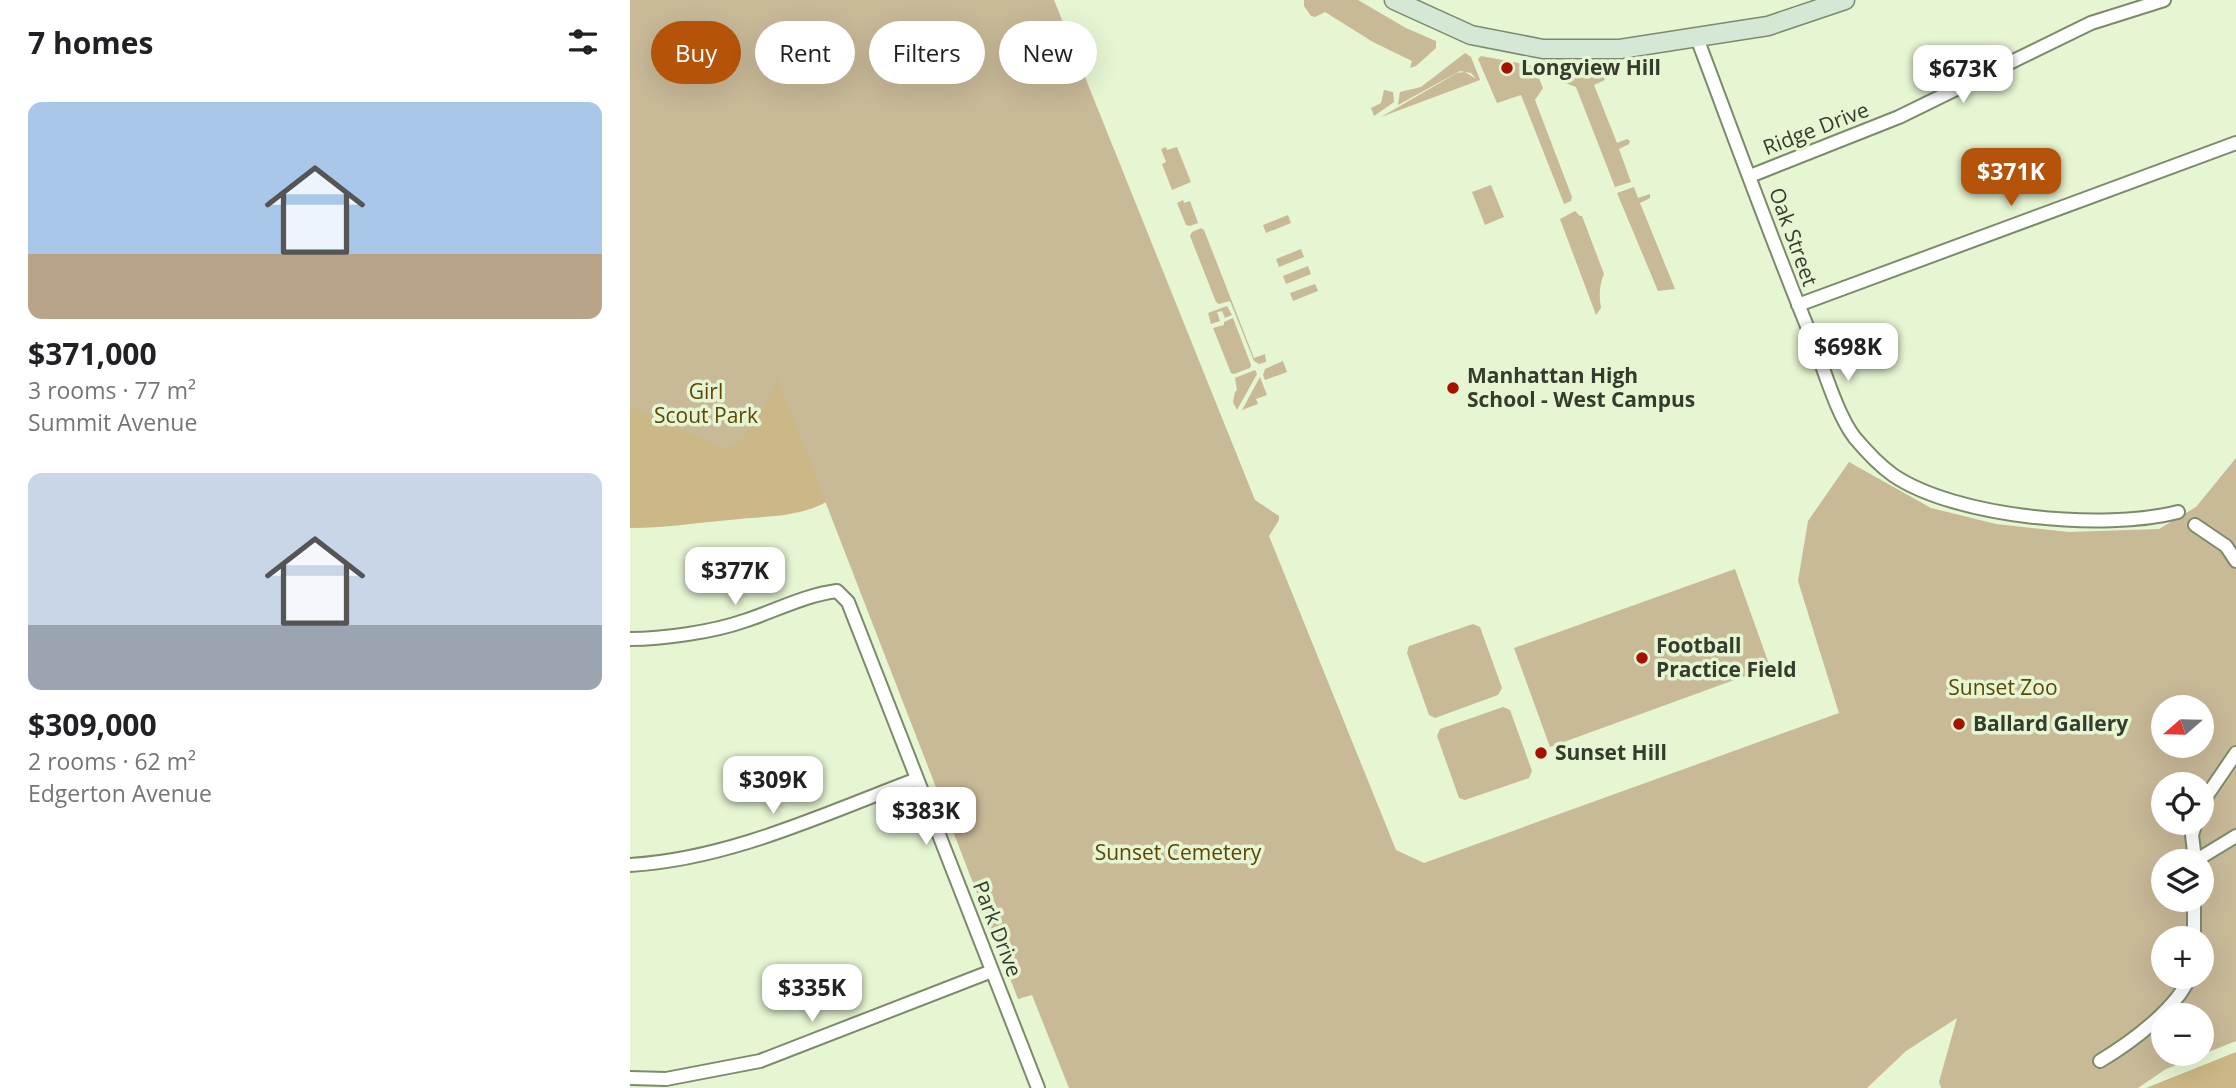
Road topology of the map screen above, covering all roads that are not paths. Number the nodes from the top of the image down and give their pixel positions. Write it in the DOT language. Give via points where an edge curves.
graph roads {
  1 [pos="1394,0"];
  2 [pos="1845,0"];
  3 [pos="2164,0"];
  4 [pos="1697,38"];
  5 [pos="2236,143"];
  6 [pos="1750,176"];
  7 [pos="1798,304"];
  8 [pos="2178,512"];
  9 [pos="2195,526"];
  10 [pos="2236,561"];
  11 [pos="630,639"];
  12 [pos="2236,753"];
  13 [pos="917,779"];
  14 [pos="2214,785"];
  15 [pos="2236,836"];
  16 [pos="2213,849"];
  17 [pos="630,865"];
  18 [pos="992,971"];
  19 [pos="2183,989"];
  20 [pos="2100,1060"];
  21 [pos="630,1078"];
  22 [pos="1038,1088"];
  1 -- 4 [label="street" via="1471,35 1543,49 1620,49"];
  2 -- 4 [label="street" via="1768,26"];
  3 -- 6 [label="street, Ridge Drive" via="2091,23 1899,117"];
  4 -- 6 [label="street, Oak Street"];
  5 -- 7 [label="street"];
  6 -- 7 [label="street, Oak Street"];
  7 -- 8 [label="street, Oak Street" via="1846,424 1894,475 1944,499 2013,514 2128,519"];
  9 -- 10 [label="street" via="2226,546"];
  11 -- 13 [label="street, Park Drive" via="657,639 740,623 819,593 838,591 848,602"];
  12 -- 14 [label="street"];
  13 -- 17 [label="street" via="758,839 703,855"];
  13 -- 18 [label="street, Park Drive"];
  15 -- 16 [label="street"];
  18 -- 21 [label="street" via="760,1061 666,1079"];
  18 -- 22 [label="street, Park Drive"];
  19 -- 20 [label="street" via="2178,999 2120,1049"];
}
